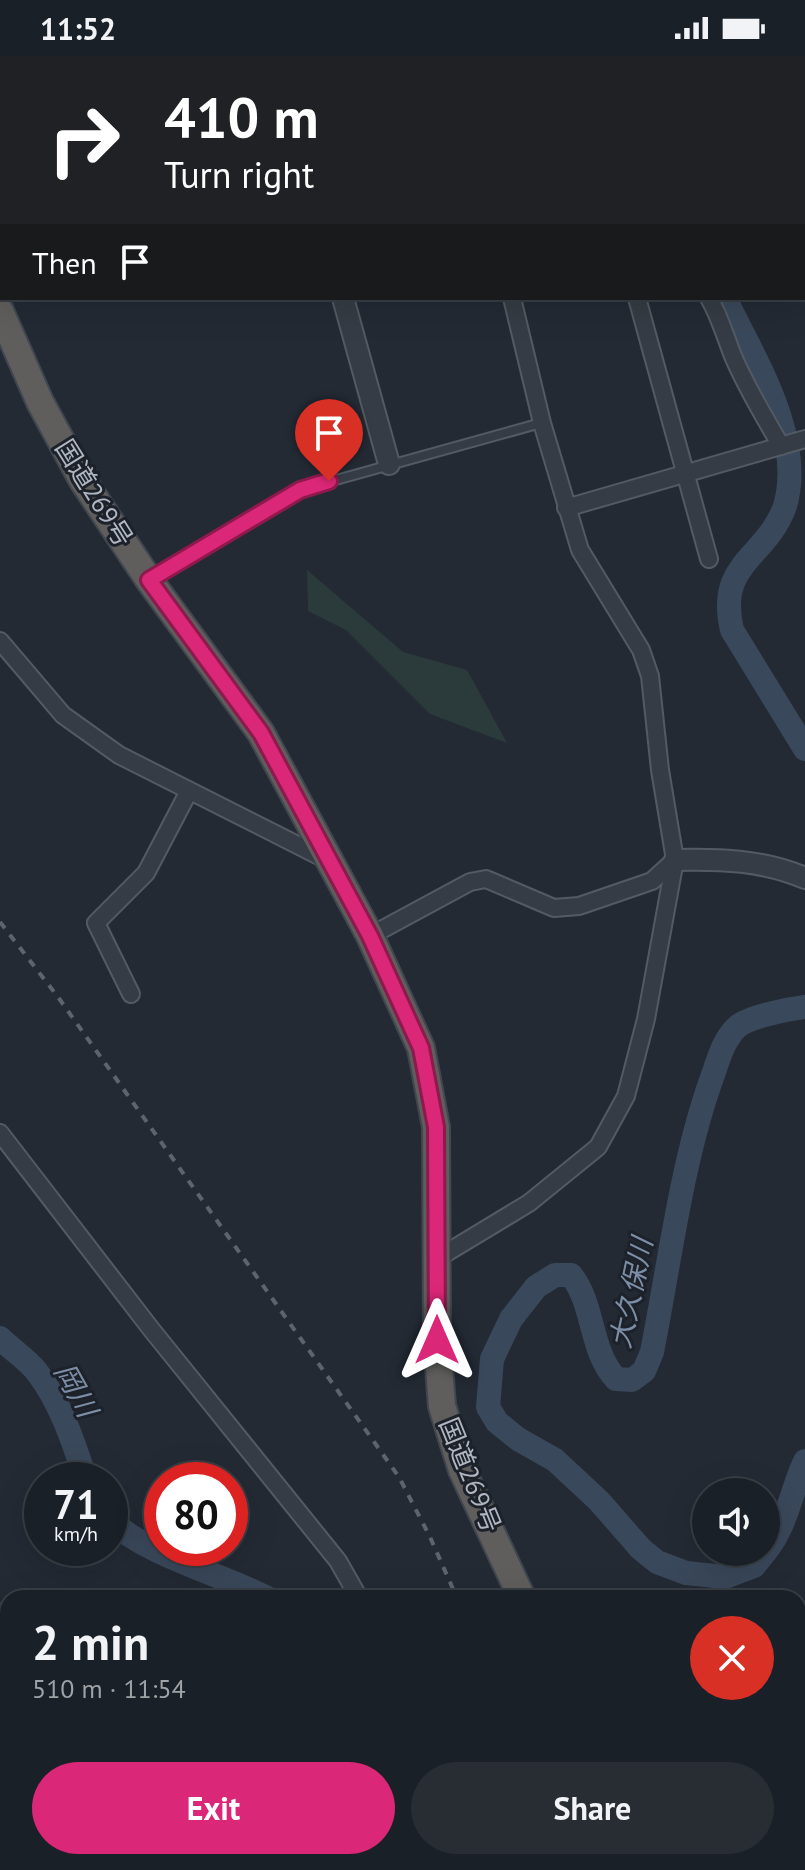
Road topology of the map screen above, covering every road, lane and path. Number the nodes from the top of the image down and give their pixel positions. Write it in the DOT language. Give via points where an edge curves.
graph roads {
  1 [pos="344,300"];
  2 [pos="512,300"];
  3 [pos="638,300"];
  4 [pos="710,300"];
  5 [pos="0,311"];
  6 [pos="542,423"];
  7 [pos="805,439"];
  8 [pos="781,446"];
  9 [pos="389,464"];
  10 [pos="684,472"];
  11 [pos="566,508"];
  12 [pos="709,559"];
  13 [pos="149,580"];
  14 [pos="0,641"];
  15 [pos="189,791"];
  16 [pos="675,860"];
  17 [pos="333,863"];
  18 [pos="805,878"];
  19 [pos="370,936"];
  20 [pos="131,994"];
  21 [pos="0,1133"];
  22 [pos="438,1258"];
  23 [pos="354,1590"];
  24 [pos="518,1590"];
  1 -- 9 [label="street"];
  2 -- 6 [label="street"];
  3 -- 10 [label="street"];
  4 -- 8 [label="street"];
  5 -- 13 [label="highway, 国道269号" via="83,481"];
  6 -- 9 [label="lane"];
  6 -- 11 [label="street"];
  7 -- 8 [label="street"];
  8 -- 10 [label="street"];
  9 -- 13 [label="lane" via="300,490"];
  10 -- 11 [label="street"];
  10 -- 12 [label="street"];
  11 -- 16 [label="street" via="580,550 641,650 650,676"];
  13 -- 17 [label="highway, 国道269号" via="261,733"];
  14 -- 15 [label="street" via="74,724 119,755"];
  15 -- 17 [label="street"];
  15 -- 20 [label="street" via="146,873 96,923"];
  16 -- 18 [label="street" via="723,859 779,867"];
  16 -- 19 [label="street" via="652,881 579,906 554,908 486,879 470,882"];
  16 -- 22 [label="street" via="626,1096 598,1147 529,1203"];
  17 -- 19 [label="highway, 国道269号"];
  19 -- 22 [label="highway, 国道269号" via="421,1048 436,1127"];
  21 -- 23 [label="street" via="338,1561"];
  22 -- 24 [label="highway, 国道269号" via="442,1406 462,1470"];
}
